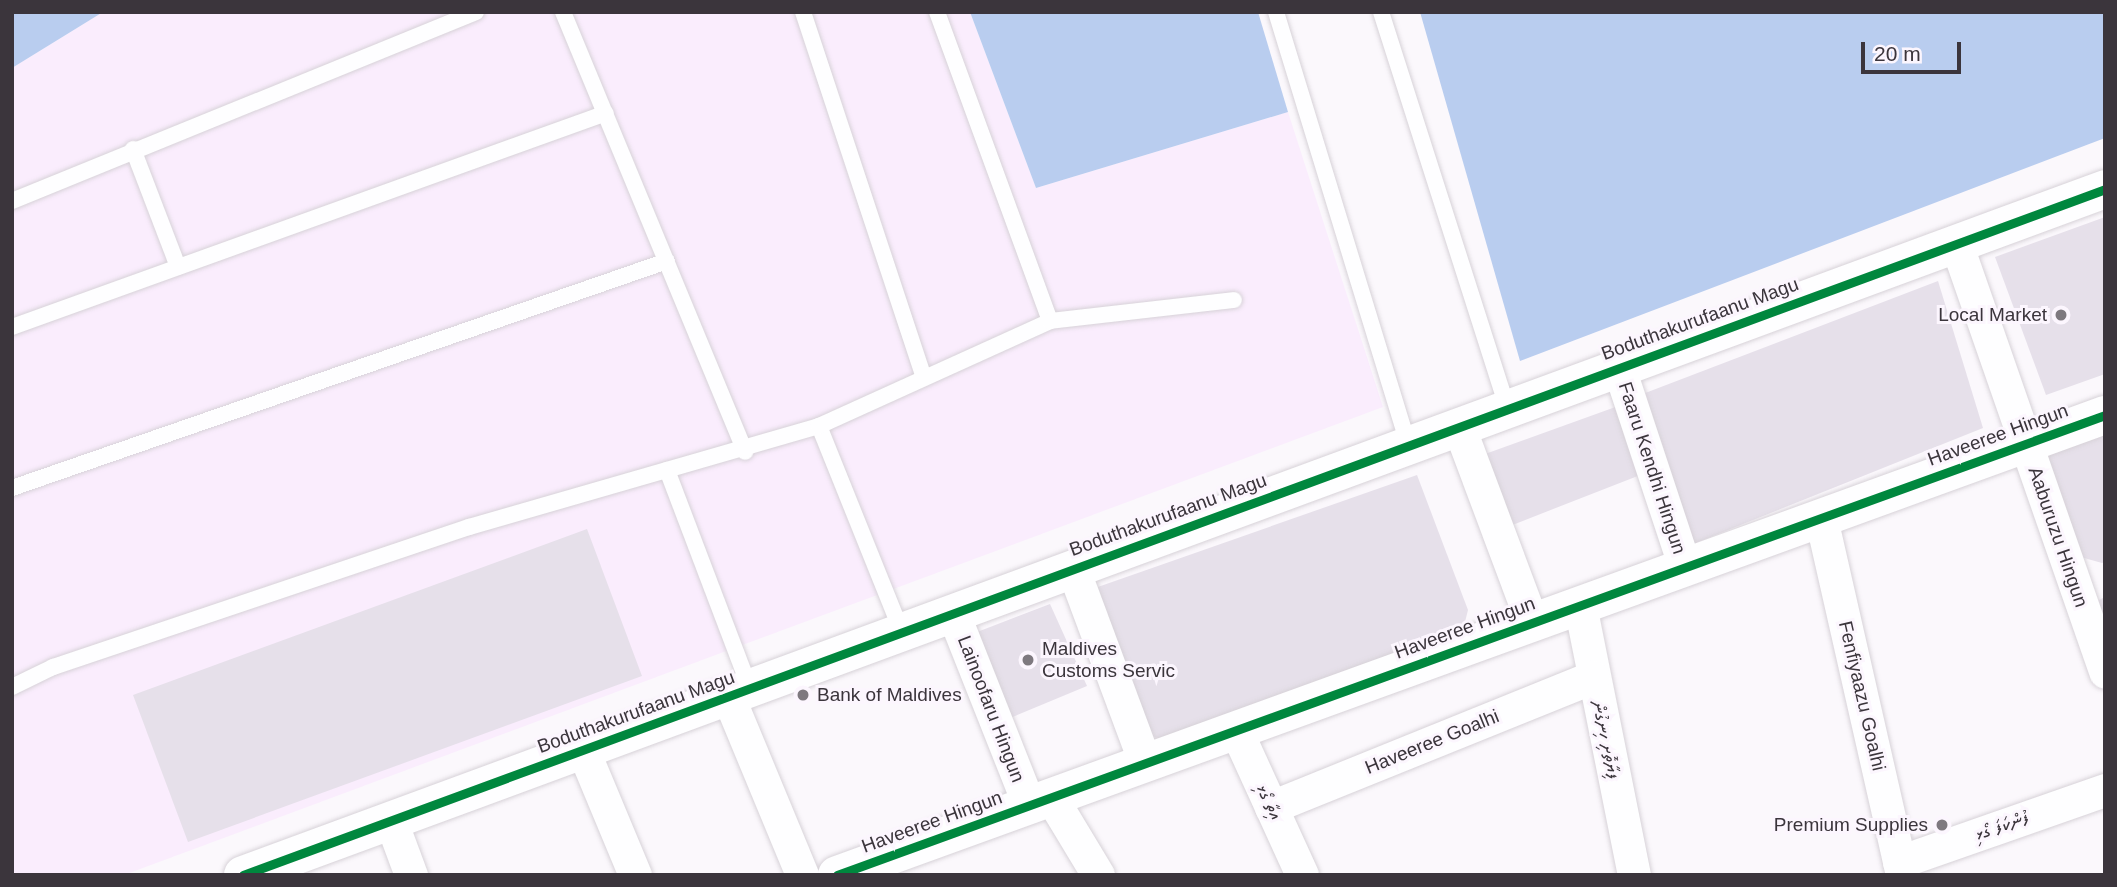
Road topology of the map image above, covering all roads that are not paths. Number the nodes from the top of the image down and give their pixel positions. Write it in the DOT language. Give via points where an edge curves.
graph roads {
  1 [pos="476,12"];
  2 [pos="563,12"];
  3 [pos="803,12"];
  4 [pos="937,12"];
  5 [pos="1276,12"];
  6 [pos="1381,12"];
  7 [pos="606,113"];
  8 [pos="133,149"];
  9 [pos="2105,188"];
  10 [pos="12,201"];
  11 [pos="1956,243"];
  12 [pos="667,261"];
  13 [pos="178,267"];
  14 [pos="1234,300"];
  15 [pos="1050,321"];
  16 [pos="12,327"];
  17 [pos="1619,368"];
  18 [pos="923,374"];
  19 [pos="1507,408"];
  20 [pos="2105,415"];
  21 [pos="819,426"];
  22 [pos="1459,426"];
  23 [pos="2026,444"];
  24 [pos="1408,445"];
  25 [pos="745,452"];
  26 [pos="667,470"];
  27 [pos="12,488"];
  28 [pos="1821,518"];
  29 [pos="1685,568"];
  30 [pos="1073,569"];
  31 [pos="1580,606"];
  32 [pos="953,613"];
  33 [pos="1532,622"];
  34 [pos="902,632"];
  35 [pos="2105,672"];
  36 [pos="1593,677"];
  37 [pos="12,687"];
  38 [pos="739,692"];
  39 [pos="1236,730"];
  40 [pos="583,750"];
  41 [pos="1145,764"];
  42 [pos="2105,790"];
  43 [pos="1040,801"];
  44 [pos="1270,807"];
  45 [pos="391,821"];
  46 [pos="1900,868"];
  47 [pos="249,874"];
  48 [pos="411,875"];
  49 [pos="635,875"];
  50 [pos="802,875"];
  51 [pos="837,875"];
  52 [pos="1098,875"];
  53 [pos="1302,875"];
  54 [pos="1634,875"];
  1 -- 8 [label="lane"];
  2 -- 7 [label="lane"];
  3 -- 18 [label="lane"];
  4 -- 15 [label="lane"];
  5 -- 24 [label="lane"];
  6 -- 19 [label="lane"];
  7 -- 12 [label="lane"];
  7 -- 13 [label="lane"];
  8 -- 10 [label="lane"];
  8 -- 13 [label="lane"];
  9 -- 11 [label="street, Boduthakurufaanu Magu"];
  11 -- 17 [label="street, Boduthakurufaanu Magu"];
  11 -- 23 [label="street, Aaburuzu Hingun"];
  12 -- 25 [label="lane"];
  12 -- 27 [label="lane"];
  13 -- 16 [label="lane"];
  14 -- 15 [label="lane"];
  15 -- 18 [label="lane"];
  17 -- 19 [label="street, Boduthakurufaanu Magu"];
  17 -- 29 [label="street, Faaru Kendhi Hingun"];
  18 -- 21 [label="lane"];
  19 -- 22 [label="street, Boduthakurufaanu Magu"];
  20 -- 23 [label="street, Haveeree Hingun"];
  21 -- 25 [label="lane"];
  21 -- 34 [label="lane"];
  22 -- 24 [label="street, Boduthakurufaanu Magu"];
  22 -- 33 [label="street"];
  23 -- 28 [label="street, Haveeree Hingun"];
  23 -- 35 [label="street, Aaburuzu Hingun"];
  24 -- 30 [label="street, Boduthakurufaanu Magu"];
  25 -- 26 [label="lane"];
  26 -- 37 [label="lane" via="469,527 53,667"];
  26 -- 38 [label="lane"];
  28 -- 29 [label="street, Haveeree Hingun"];
  28 -- 46 [label="street, Fenfiyaazu Goalhi"];
  29 -- 31 [label="street, Haveeree Hingun"];
  30 -- 32 [label="street, Boduthakurufaanu Magu"];
  30 -- 41 [label="street"];
  31 -- 33 [label="street, Haveeree Hingun"];
  31 -- 36 [label="street, ފިޔާތޮށި ހިނގުން"];
  32 -- 34 [label="street, Boduthakurufaanu Magu"];
  32 -- 43 [label="street, Lainoofaru Hingun"];
  33 -- 39 [label="street, Haveeree Hingun"];
  34 -- 38 [label="street, Boduthakurufaanu Magu"];
  36 -- 44 [label="street, Haveeree Goalhi"];
  36 -- 54 [label="street, ފިޔާތޮށި ހިނގުން"];
  38 -- 40 [label="street, Boduthakurufaanu Magu"];
  38 -- 50 [label="street"];
  39 -- 41 [label="street, Haveeree Hingun"];
  39 -- 44 [label="street, އިތާ ގޯޅި"];
  40 -- 45 [label="street, Boduthakurufaanu Magu"];
  40 -- 49 [label="street"];
  41 -- 43 [label="street, Haveeree Hingun"];
  42 -- 46 [label="street, ފުންކަފަ ގޯޅި"];
  43 -- 51 [label="street, Haveeree Hingun"];
  43 -- 52 [label="street, Lainoofaru Hingun"];
  44 -- 53 [label="street, އިތާ ގޯޅި"];
  45 -- 47 [label="street, Boduthakurufaanu Magu"];
  45 -- 48 [label="street"];
}
